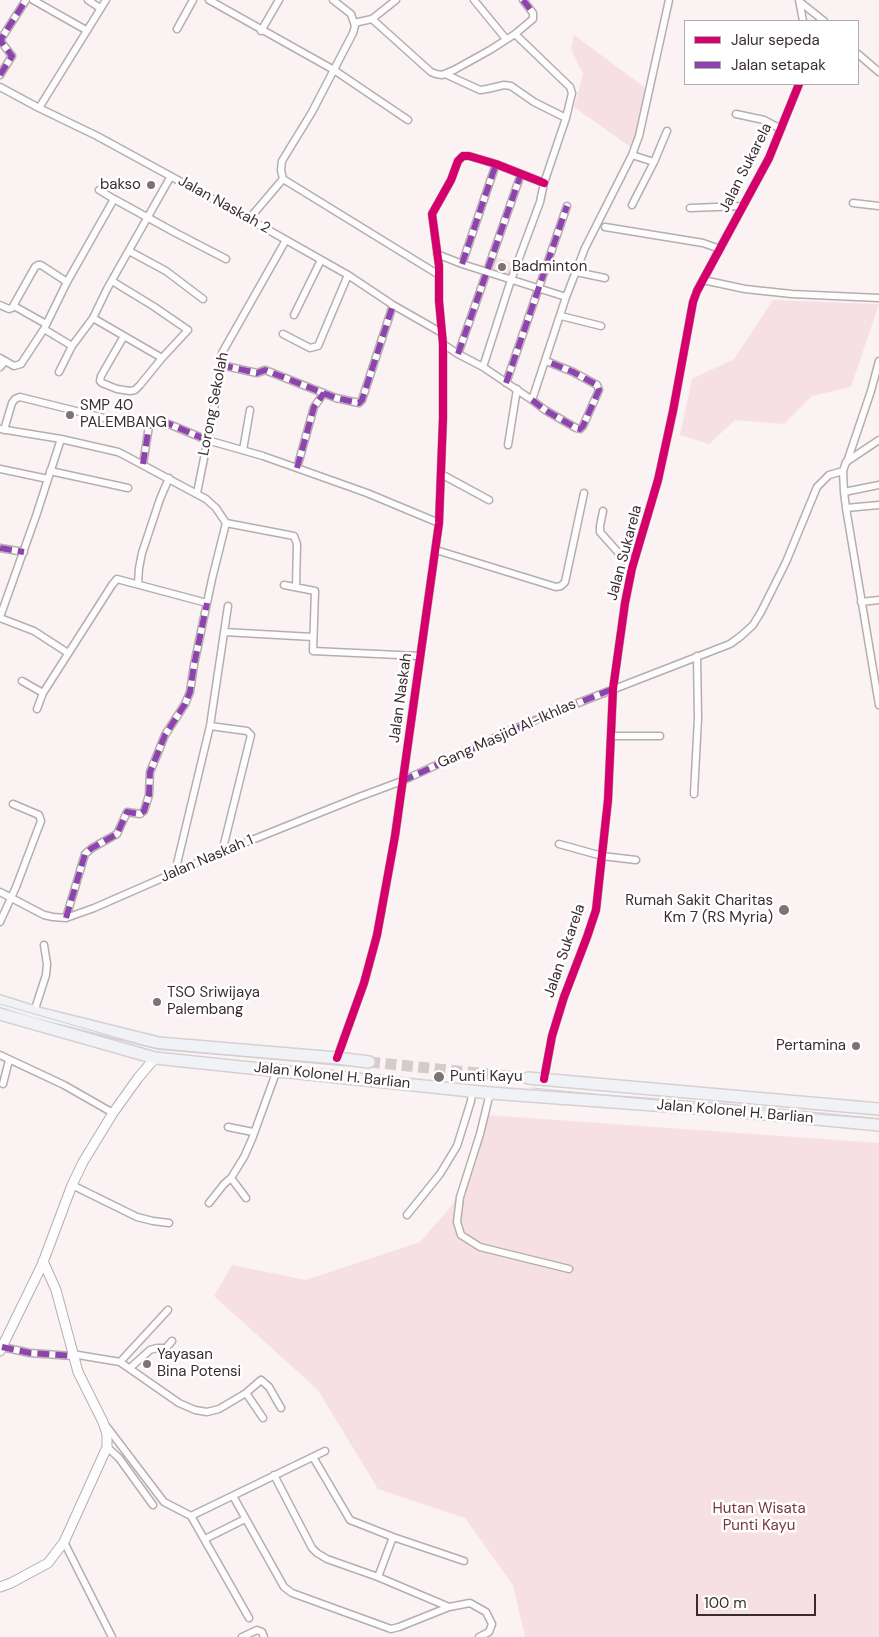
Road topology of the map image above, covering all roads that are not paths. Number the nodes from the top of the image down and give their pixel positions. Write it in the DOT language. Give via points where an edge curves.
graph roads {
  1 [pos="26,0"];
  2 [pos="33,0"];
  3 [pos="88,0"];
  4 [pos="106,0"];
  5 [pos="193,0"];
  6 [pos="209,0"];
  7 [pos="279,0"];
  8 [pos="333,0"];
  9 [pos="396,0"];
  10 [pos="474,0"];
  11 [pos="523,0"];
  12 [pos="669,0"];
  13 [pos="799,1"];
  14 [pos="100,8"];
  15 [pos="372,19"];
  16 [pos="803,20"];
  17 [pos="823,20"];
  18 [pos="354,23"];
  19 [pos="177,29"];
  20 [pos="86,30"];
  21 [pos="261,31"];
  22 [pos="514,34"];
  23 [pos="506,39"];
  24 [pos="859,55"];
  25 [pos="334,70"];
  26 [pos="879,72"];
  27 [pos="445,74"];
  28 [pos="0,75"];
  29 [pos="800,85"];
  30 [pos="0,87"];
  31 [pos="39,108"];
  32 [pos="736,114"];
  33 [pos="566,118"];
  34 [pos="408,120"];
  35 [pos="781,129"];
  36 [pos="667,131"];
  37 [pos="632,155"];
  38 [pos="654,162"];
  39 [pos="496,164"];
  40 [pos="521,174"];
  41 [pos="170,176"];
  42 [pos="283,179"];
  43 [pos="544,183"];
  44 [pos="99,190"];
  45 [pos="114,199"];
  46 [pos="852,203"];
  47 [pos="632,205"];
  48 [pos="567,206"];
  49 [pos="743,206"];
  50 [pos="879,206"];
  51 [pos="690,208"];
  52 [pos="147,217"];
  53 [pos="249,218"];
  54 [pos="605,227"];
  55 [pos="286,240"];
  56 [pos="720,249"];
  57 [pos="129,251"];
  58 [pos="437,254"];
  59 [pos="226,259"];
  60 [pos="321,260"];
  61 [pos="462,264"];
  62 [pos="486,272"];
  63 [pos="576,272"];
  64 [pos="348,275"];
  65 [pos="439,275"];
  66 [pos="605,278"];
  67 [pos="511,280"];
  68 [pos="703,280"];
  69 [pos="112,281"];
  70 [pos="67,282"];
  71 [pos="538,289"];
  72 [pos="566,297"];
  73 [pos="879,298"];
  74 [pos="203,299"];
  75 [pos="0,305"];
  76 [pos="393,305"];
  77 [pos="14,306"];
  78 [pos="294,315"];
  79 [pos="561,316"];
  80 [pos="93,318"];
  81 [pos="601,326"];
  82 [pos="45,327"];
  83 [pos="283,334"];
  84 [pos="442,334"];
  85 [pos="124,336"];
  86 [pos="443,344"];
  87 [pos="72,346"];
  88 [pos="458,354"];
  89 [pos="162,358"];
  90 [pos="2,359"];
  91 [pos="546,361"];
  92 [pos="879,361"];
  93 [pos="221,365"];
  94 [pos="0,367"];
  95 [pos="483,367"];
  96 [pos="59,372"];
  97 [pos="506,383"];
  98 [pos="517,389"];
  99 [pos="324,393"];
  100 [pos="532,400"];
  101 [pos="250,410"];
  102 [pos="104,418"];
  103 [pos="2,429"];
  104 [pos="61,439"];
  105 [pos="207,440"];
  106 [pos="879,440"];
  107 [pos="508,445"];
  108 [pos="243,450"];
  109 [pos="846,462"];
  110 [pos="143,464"];
  111 [pos="297,468"];
  112 [pos="0,469"];
  113 [pos="50,471"];
  114 [pos="843,471"];
  115 [pos="441,474"];
  116 [pos="169,478"];
  117 [pos="48,479"];
  118 [pos="879,485"];
  119 [pos="128,488"];
  120 [pos="844,492"];
  121 [pos="197,493"];
  122 [pos="584,493"];
  123 [pos="489,500"];
  124 [pos="879,505"];
  125 [pos="846,508"];
  126 [pos="603,511"];
  127 [pos="226,523"];
  128 [pos="439,523"];
  129 [pos="0,548"];
  130 [pos="436,550"];
  131 [pos="24,552"];
  132 [pos="632,568"];
  133 [pos="138,584"];
  134 [pos="284,585"];
  135 [pos="296,587"];
  136 [pos="0,592"];
  137 [pos="7,594"];
  138 [pos="879,600"];
  139 [pos="861,602"];
  140 [pos="207,603"];
  141 [pos="228,606"];
  142 [pos="0,617"];
  143 [pos="224,632"];
  144 [pos="313,638"];
  145 [pos="68,653"];
  146 [pos="420,656"];
  147 [pos="697,656"];
  148 [pos="22,681"];
  149 [pos="613,689"];
  150 [pos="43,693"];
  151 [pos="879,705"];
  152 [pos="37,709"];
  153 [pos="210,726"];
  154 [pos="611,736"];
  155 [pos="660,736"];
  156 [pos="402,781"];
  157 [pos="694,794"];
  158 [pos="13,804"];
  159 [pos="559,844"];
  160 [pos="222,852"];
  161 [pos="602,856"];
  162 [pos="636,860"];
  163 [pos="175,872"];
  164 [pos="0,892"];
  165 [pos="12,897"];
  166 [pos="66,918"];
  167 [pos="0,922"];
  168 [pos="44,945"];
  169 [pos="0,1001"];
  170 [pos="34,1012"];
  171 [pos="0,1014"];
  172 [pos="0,1055"];
  173 [pos="155,1058"];
  174 [pos="337,1058"];
  175 [pos="8,1060"];
  176 [pos="369,1062"];
  177 [pos="277,1070"];
  178 [pos="528,1078"];
  179 [pos="544,1079"];
  180 [pos="3,1084"];
  181 [pos="472,1091"];
  182 [pos="490,1093"];
  183 [pos="879,1109"];
  184 [pos="113,1113"];
  185 [pos="879,1125"];
  186 [pos="228,1127"];
  187 [pos="253,1132"];
  188 [pos="231,1178"];
  189 [pos="72,1185"];
  190 [pos="246,1198"];
  191 [pos="209,1203"];
  192 [pos="408,1215"];
  193 [pos="169,1223"];
  194 [pos="43,1261"];
  195 [pos="569,1269"];
  196 [pos="168,1310"];
  197 [pos="172,1341"];
  198 [pos="1,1349"];
  199 [pos="73,1355"];
  200 [pos="120,1362"];
  201 [pos="130,1368"];
  202 [pos="246,1393"];
  203 [pos="281,1408"];
  204 [pos="263,1418"];
  205 [pos="103,1422"];
  206 [pos="108,1447"];
  207 [pos="325,1451"];
  208 [pos="313,1457"];
  209 [pos="274,1475"];
  210 [pos="233,1496"];
  211 [pos="153,1505"];
  212 [pos="191,1516"];
  213 [pos="245,1518"];
  214 [pos="393,1538"];
  215 [pos="205,1539"];
  216 [pos="64,1542"];
  217 [pos="464,1561"];
  218 [pos="378,1577"];
  219 [pos="0,1587"];
  220 [pos="449,1607"];
  221 [pos="248,1618"];
  222 [pos="112,1637"];
  223 [pos="242,1637"];
  224 [pos="264,1637"];
  225 [pos="479,1637"];
  1 -- 28 [label="street" via="1,39 12,56"];
  2 -- 20 [label="street"];
  3 -- 14 [label="street"];
  4 -- 14 [label="street"];
  5 -- 19 [label="street"];
  6 -- 21 [label="street"];
  7 -- 21 [label="street"];
  8 -- 18 [label="street" via="351,14"];
  9 -- 15 [label="street"];
  10 -- 23 [label="street"];
  11 -- 22 [label="street" via="534,13 534,18"];
  12 -- 37 [label="street" via="649,96"];
  13 -- 16 [label="street"];
  13 -- 17 [label="street"];
  14 -- 20 [label="street"];
  15 -- 18 [label="street"];
  15 -- 27 [label="street" via="431,72"];
  18 -- 25 [label="street" via="353,32"];
  20 -- 31 [label="street"];
  21 -- 25 [label="street"];
  22 -- 23 [label="street"];
  22 -- 33 [label="street" via="571,88"];
  23 -- 27 [label="street"];
  24 -- 26 [label="street"];
  25 -- 34 [label="street"];
  25 -- 42 [label="street" via="282,161"];
  27 -- 33 [label="street" via="480,90 511,86"];
  29 -- 35 [label="street, Jalan Sukarela"];
  30 -- 31 [label="street, Jalan Naskah 2"];
  31 -- 41 [label="street, Jalan Naskah 2"];
  32 -- 35 [label="street" via="764,120"];
  33 -- 43 [label="street"];
  35 -- 49 [label="street, Jalan Sukarela"];
  36 -- 38 [label="street"];
  37 -- 38 [label="street"];
  37 -- 63 [label="street"];
  38 -- 47 [label="street"];
  39 -- 40 [label="street, Jalan Naskah"];
  39 -- 58 [label="street, Jalan Naskah" via="469,156 459,159 432,214"];
  39 -- 61 [label="street"];
  40 -- 43 [label="street, Jalan Naskah"];
  40 -- 62 [label="street"];
  41 -- 52 [label="street"];
  41 -- 53 [label="street, Jalan Naskah 2"];
  42 -- 53 [label="street"];
  42 -- 65 [label="street"];
  43 -- 67 [label="street"];
  44 -- 45 [label="street"];
  45 -- 52 [label="street"];
  45 -- 70 [label="street"];
  46 -- 50 [label="street"];
  48 -- 71 [label="street"];
  49 -- 51 [label="street"];
  49 -- 56 [label="street, Jalan Sukarela"];
  52 -- 57 [label="street"];
  52 -- 59 [label="street"];
  53 -- 55 [label="street, Jalan Naskah 2"];
  54 -- 56 [label="street" via="702,243"];
  55 -- 60 [label="street, Jalan Naskah 2"];
  55 -- 93 [label="street, Lorong Sekolah" via="224,349"];
  56 -- 68 [label="street, Jalan Sukarela"];
  57 -- 69 [label="street"];
  57 -- 74 [label="street" via="166,271"];
  58 -- 61 [label="street"];
  58 -- 65 [label="street, Jalan Naskah"];
  60 -- 64 [label="street, Jalan Naskah 2"];
  60 -- 78 [label="street"];
  61 -- 62 [label="street"];
  62 -- 67 [label="street"];
  62 -- 88 [label="street"];
  63 -- 66 [label="street"];
  63 -- 72 [label="street"];
  64 -- 76 [label="street, Jalan Naskah 2"];
  64 -- 83 [label="street" via="316,347 310,348"];
  65 -- 84 [label="street, Jalan Naskah"];
  67 -- 71 [label="street"];
  67 -- 95 [label="street"];
  68 -- 73 [label="street" via="792,294"];
  68 -- 132 [label="street, Jalan Sukarela" via="691,312 658,480"];
  69 -- 80 [label="street"];
  69 -- 89 [label="street" via="188,330"];
  70 -- 77 [label="street" via="38,265"];
  70 -- 82 [label="street"];
  71 -- 72 [label="street"];
  71 -- 97 [label="street"];
  72 -- 79 [label="street"];
  75 -- 77 [label="street" via="10,309"];
  76 -- 84 [label="street, Jalan Naskah 2"];
  76 -- 99 [label="street" via="361,402 356,404"];
  77 -- 82 [label="street"];
  79 -- 81 [label="street"];
  79 -- 91 [label="street"];
  80 -- 85 [label="street"];
  80 -- 87 [label="street"];
  82 -- 87 [label="street"];
  82 -- 90 [label="street" via="20,365 14,366"];
  84 -- 86 [label="street, Jalan Naskah"];
  85 -- 89 [label="street"];
  85 -- 89 [label="street" via="101,376 102,384 125,391 135,390"];
  86 -- 88 [label="street"];
  86 -- 115 [label="street, Jalan Naskah"];
  87 -- 96 [label="street"];
  88 -- 95 [label="street"];
  90 -- 94 [label="street"];
  91 -- 100 [label="street"];
  91 -- 100 [label="street" via="597,385 599,390 580,429"];
  92 -- 109 [label="street"];
  93 -- 99 [label="street" via="257,373 265,370"];
  93 -- 105 [label="street, Lorong Sekolah"];
  95 -- 97 [label="street"];
  97 -- 98 [label="street"];
  98 -- 100 [label="street"];
  98 -- 107 [label="street"];
  99 -- 111 [label="street" via="314,407"];
  101 -- 108 [label="street"];
  102 -- 103 [label="street" via="20,397 12,403"];
  103 -- 104 [label="street"];
  104 -- 110 [label="street" via="118,452"];
  104 -- 113 [label="street"];
  105 -- 108 [label="street"];
  105 -- 110 [label="street" via="154,420"];
  105 -- 121 [label="street, Lorong Sekolah"];
  106 -- 109 [label="street"];
  108 -- 111 [label="street"];
  109 -- 114 [label="street"];
  110 -- 116 [label="street"];
  111 -- 128 [label="street"];
  112 -- 117 [label="street"];
  113 -- 117 [label="street"];
  113 -- 119 [label="street"];
  114 -- 120 [label="street"];
  114 -- 147 [label="street, Gang Masjid Al-Ikhlas" via="829,475 817,487 786,562 753,624 730,644"];
  115 -- 123 [label="street"];
  115 -- 128 [label="street, Jalan Naskah"];
  116 -- 121 [label="street"];
  116 -- 133 [label="street" via="142,553"];
  117 -- 131 [label="street"];
  118 -- 120 [label="street"];
  120 -- 125 [label="street"];
  121 -- 127 [label="street" via="216,508"];
  122 -- 130 [label="street" via="565,582 556,588"];
  124 -- 125 [label="street"];
  125 -- 139 [label="street"];
  126 -- 132 [label="street" via="600,532"];
  127 -- 135 [label="street" via="294,536"];
  127 -- 140 [label="street"];
  128 -- 130 [label="street, Jalan Naskah"];
  129 -- 131 [label="street"];
  130 -- 146 [label="street, Jalan Naskah"];
  131 -- 137 [label="street"];
  132 -- 149 [label="street, Jalan Sukarela"];
  133 -- 140 [label="street"];
  133 -- 145 [label="street" via="116,581"];
  134 -- 135 [label="street"];
  135 -- 144 [label="street" via="315,591"];
  136 -- 137 [label="street"];
  137 -- 142 [label="street"];
  138 -- 139 [label="street"];
  139 -- 151 [label="street"];
  140 -- 166 [label="street" via="190,692 165,735 150,772 150,795 144,812 127,812 117,834 85,854"];
  141 -- 143 [label="street"];
  142 -- 145 [label="street" via="34,631"];
  143 -- 144 [label="street"];
  143 -- 153 [label="street"];
  144 -- 146 [label="street" via="314,651"];
  145 -- 150 [label="street"];
  146 -- 156 [label="street, Jalan Naskah"];
  147 -- 149 [label="street, Gang Masjid Al-Ikhlas"];
  147 -- 157 [label="street"];
  148 -- 150 [label="street"];
  149 -- 154 [label="street, Jalan Sukarela"];
  149 -- 156 [label="street, Gang Masjid Al-Ikhlas" via="524,725"];
  150 -- 152 [label="street"];
  153 -- 160 [label="street" via="248,731 251,735"];
  153 -- 163 [label="street"];
  154 -- 155 [label="street"];
  154 -- 161 [label="street, Jalan Sukarela"];
  156 -- 160 [label="street, Jalan Naskah 1"];
  156 -- 174 [label="street, Jalan Naskah" via="377,936"];
  158 -- 165 [label="street" via="39,815 41,821"];
  159 -- 161 [label="street"];
  160 -- 163 [label="street, Jalan Naskah 1"];
  161 -- 162 [label="street"];
  161 -- 179 [label="street, Jalan Sukarela" via="596,910 552,1036"];
  163 -- 166 [label="street, Jalan Naskah 1"];
  164 -- 165 [label="street, Jalan Naskah 1"];
  165 -- 166 [label="street, Jalan Naskah 1" via="44,915"];
  165 -- 167 [label="street"];
  168 -- 170 [label="street" via="46,975"];
  169 -- 170 [label="highway"];
  170 -- 174 [label="highway" via="159,1043"];
  171 -- 173 [label="highway, Jalan Kolonel H. Barlian"];
  172 -- 175 [label="street"];
  173 -- 177 [label="highway, Jalan Kolonel H. Barlian"];
  173 -- 184 [label="street"];
  174 -- 176 [label="highway"];
  175 -- 180 [label="street"];
  175 -- 184 [label="street" via="64,1085"];
  177 -- 181 [label="highway, Jalan Kolonel H. Barlian"];
  177 -- 187 [label="street"];
  178 -- 179 [label="highway, Jalan Kolonel H. Barlian"];
  179 -- 183 [label="highway, Jalan Kolonel H. Barlian"];
  181 -- 182 [label="highway, Jalan Kolonel H. Barlian"];
  181 -- 192 [label="street" via="457,1146"];
  182 -- 185 [label="highway, Jalan Kolonel H. Barlian"];
  182 -- 195 [label="street" via="460,1197 457,1222 460,1235 480,1248"];
  184 -- 189 [label="street"];
  186 -- 187 [label="street"];
  187 -- 188 [label="street" via="244,1157"];
  188 -- 190 [label="street"];
  188 -- 191 [label="street"];
  189 -- 193 [label="street" via="138,1217"];
  189 -- 194 [label="street"];
  194 -- 198 [label="street"];
  194 -- 199 [label="street" via="56,1290"];
  196 -- 200 [label="street"];
  197 -- 201 [label="street" via="166,1348 144,1354"];
  198 -- 199 [label="street" via="30,1354"];
  199 -- 200 [label="street"];
  199 -- 205 [label="street"];
  200 -- 201 [label="street"];
  201 -- 202 [label="street" via="179,1403 195,1410 212,1411"];
  202 -- 203 [label="street" via="262,1380"];
  202 -- 204 [label="street"];
  205 -- 206 [label="street"];
  205 -- 212 [label="street" via="164,1502"];
  206 -- 211 [label="street"];
  206 -- 216 [label="street"];
  207 -- 208 [label="street"];
  208 -- 209 [label="street"];
  208 -- 214 [label="street" via="350,1520"];
  209 -- 210 [label="street"];
  209 -- 218 [label="street" via="317,1553"];
  210 -- 212 [label="street"];
  210 -- 213 [label="street"];
  212 -- 215 [label="street"];
  213 -- 215 [label="street"];
  213 -- 220 [label="street" via="284,1587 292,1593 392,1629"];
  214 -- 217 [label="street"];
  214 -- 218 [label="street"];
  215 -- 221 [label="street"];
  216 -- 219 [label="street" via="48,1563"];
  216 -- 222 [label="street"];
  218 -- 220 [label="street"];
  220 -- 225 [label="street" via="470,1602 486,1612 492,1628"];
  223 -- 224 [label="street" via="257,1630"];
}
